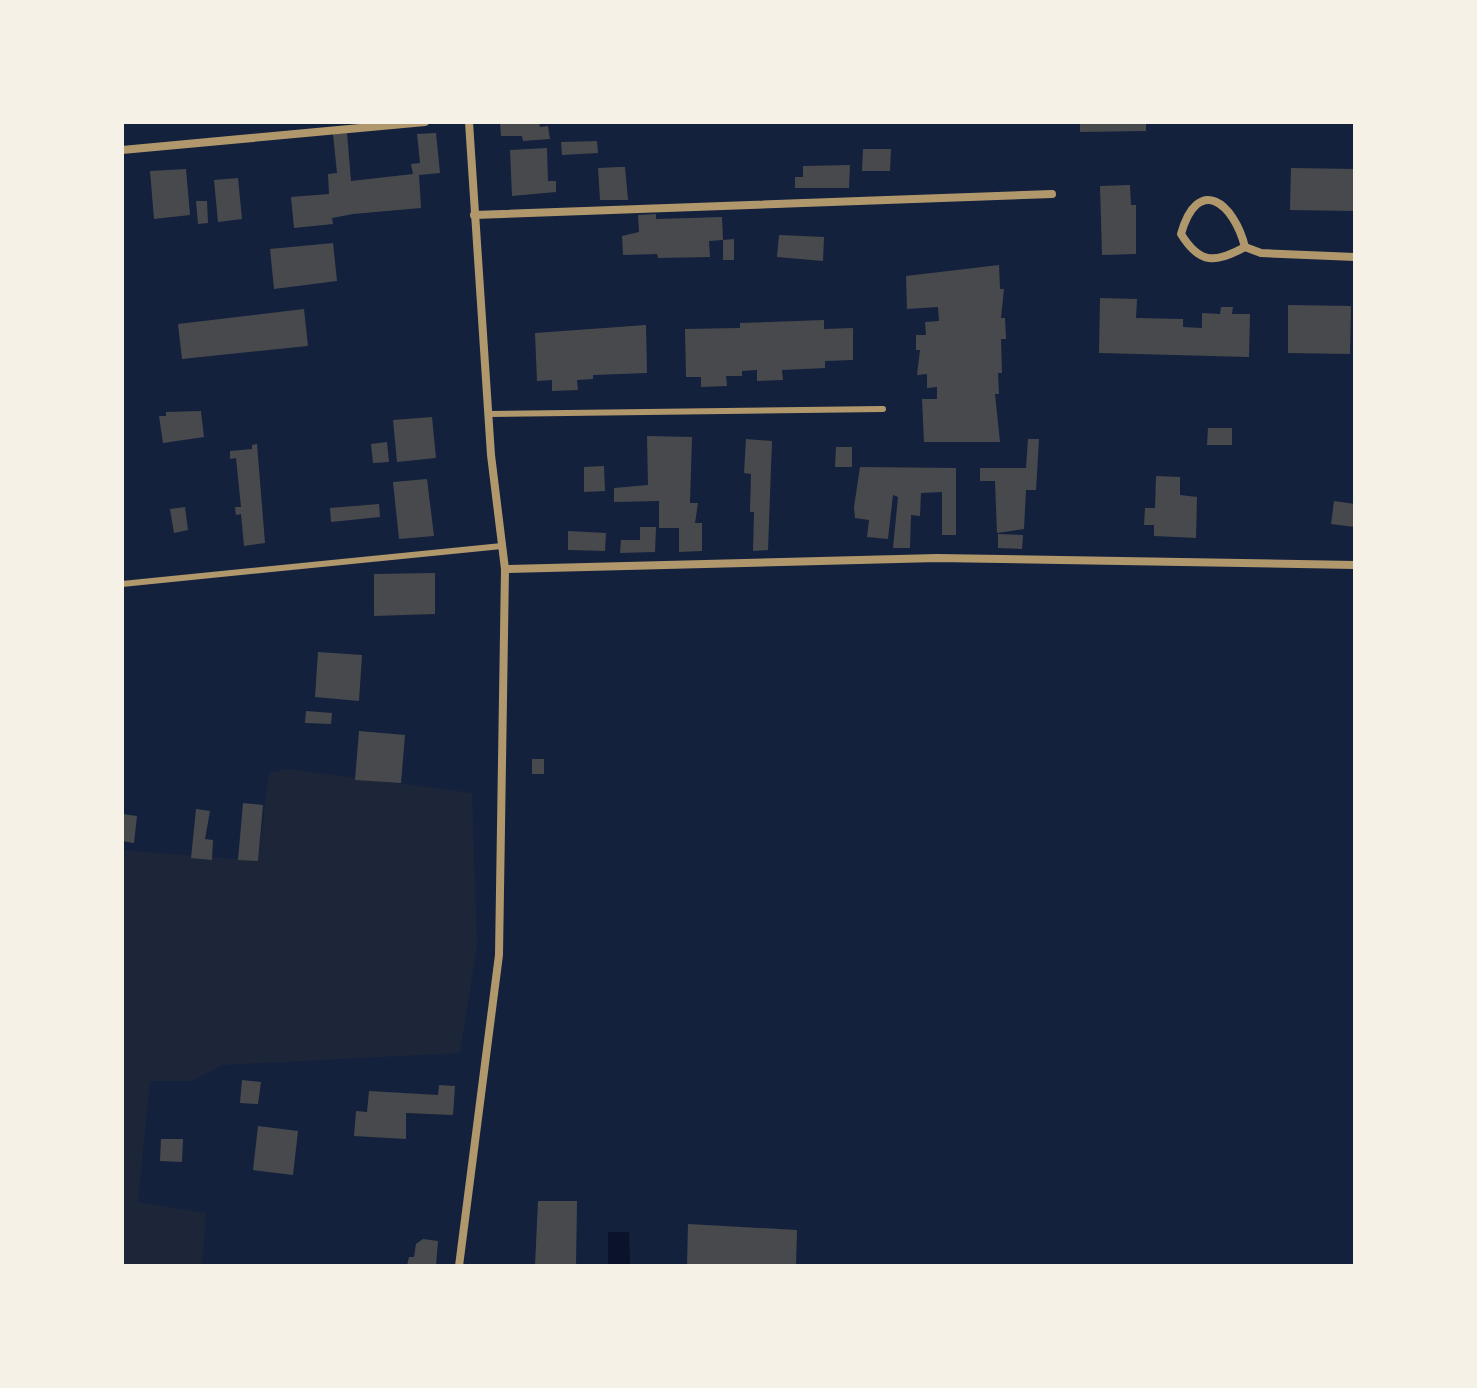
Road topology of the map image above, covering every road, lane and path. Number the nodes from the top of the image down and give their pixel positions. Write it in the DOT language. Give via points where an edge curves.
graph roads {
  1 [pos="425,122"];
  2 [pos="469,122"];
  3 [pos="122,150"];
  4 [pos="1052,194"];
  5 [pos="474,215"];
  6 [pos="1245,247"];
  7 [pos="1355,257"];
  8 [pos="883,409"];
  9 [pos="488,414"];
  10 [pos="502,546"];
  11 [pos="1355,565"];
  12 [pos="505,569"];
  13 [pos="122,584"];
  14 [pos="459,1266"];
  1 -- 3 [label="street"];
  2 -- 5 [label="street"];
  4 -- 5 [label="street"];
  5 -- 9 [label="street"];
  6 -- 6 [label="street" via="1233,212 1216,200 1204,200 1187,212 1181,234 1206,259 1224,259"];
  6 -- 7 [label="street" via="1261,253"];
  8 -- 9 [label="lane"];
  9 -- 10 [label="street"];
  10 -- 12 [label="street"];
  10 -- 13 [label="lane"];
  11 -- 12 [label="street" via="937,558"];
  12 -- 14 [label="street" via="499,955"];
}
